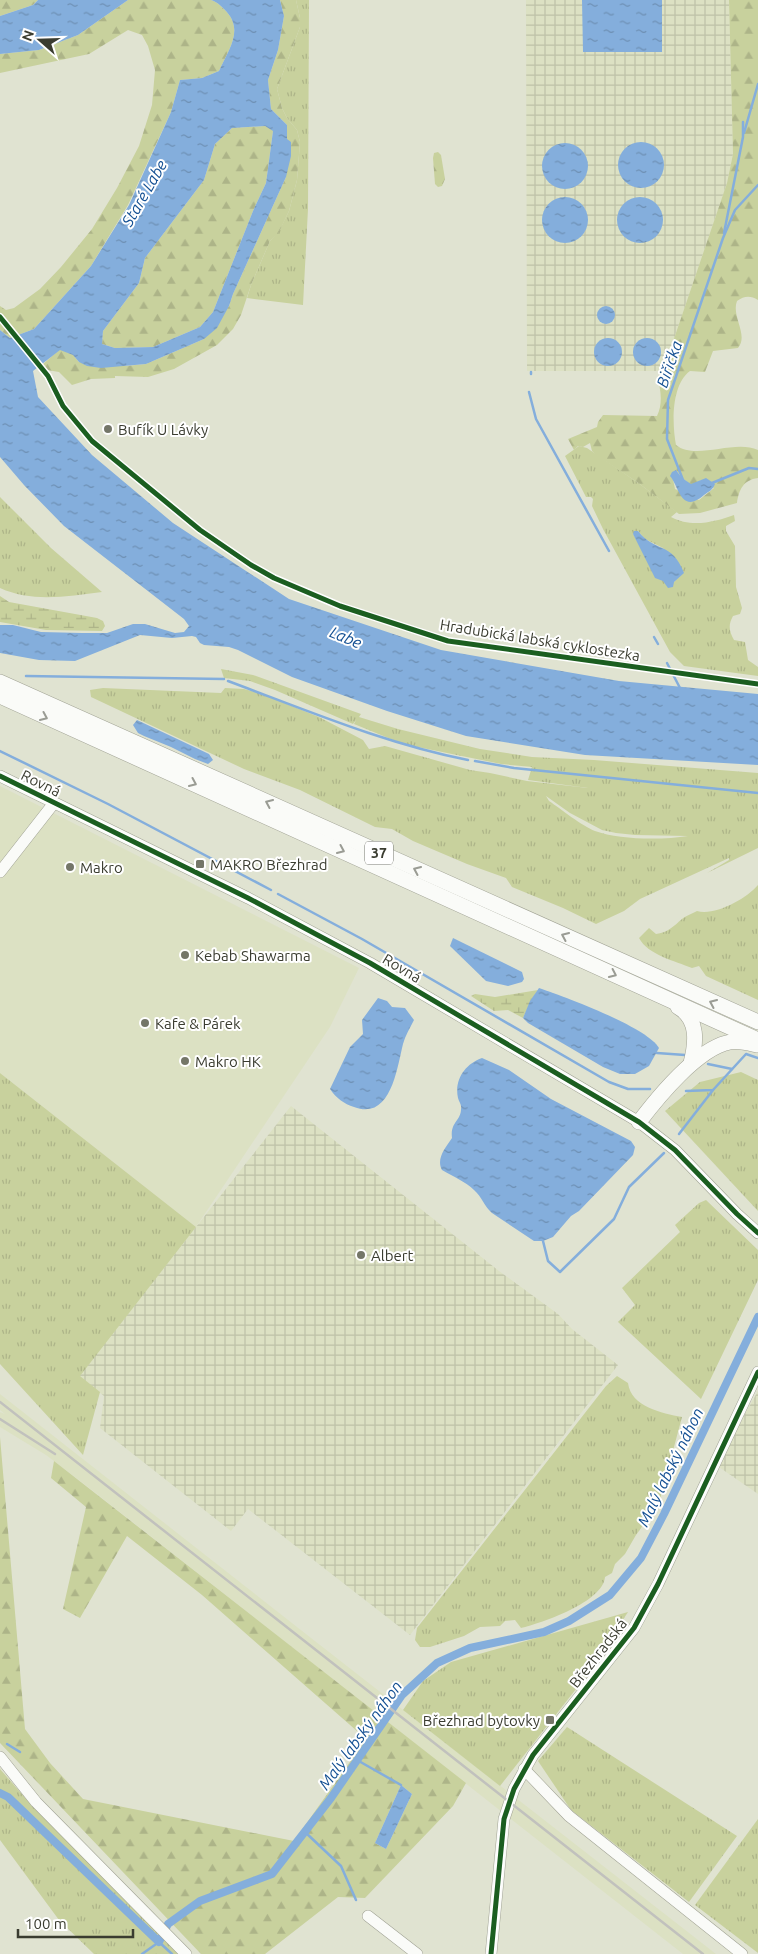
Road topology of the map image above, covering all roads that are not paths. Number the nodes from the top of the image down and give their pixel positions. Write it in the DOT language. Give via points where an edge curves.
graph roads {
  1 [pos="0,682"];
  2 [pos="0,696"];
  3 [pos="0,776"];
  4 [pos="54,803"];
  5 [pos="0,872"];
  6 [pos="633,983"];
  7 [pos="758,1022"];
  8 [pos="758,1040"];
  9 [pos="758,1045"];
  10 [pos="692,1061"];
  11 [pos="639,1122"];
  12 [pos="758,1233"];
  13 [pos="758,1372"];
  14 [pos="0,1758"];
  15 [pos="524,1769"];
  16 [pos="368,1916"];
  17 [pos="186,1954"];
  18 [pos="417,1954"];
  19 [pos="491,1954"];
  20 [pos="742,1954"];
  7 -- 1 [label="main road, 37, one-way"];
  2 -- 6 [label="main road, 37, one-way"];
  3 -- 4 [label="street, Rovná"];
  4 -- 5 [label="street"];
  4 -- 11 [label="street, Rovná" via="248,898 370,963"];
  6 -- 8 [label="main road, 37"];
  6 -- 10 [label="main road" via="689,1015 695,1029"];
  9 -- 10 [label="main road" via="735,1041 724,1043"];
  10 -- 11 [label="main road"];
  11 -- 12 [label="street, Rovná" via="675,1150"];
  13 -- 15 [label="street, Březhradská" via="634,1628"];
  14 -- 17 [label="street" via="36,1802"];
  15 -- 19 [label="street, Březhradská" via="504,1819"];
  15 -- 20 [label="street" via="570,1816"];
  16 -- 18 [label="street"];
}
